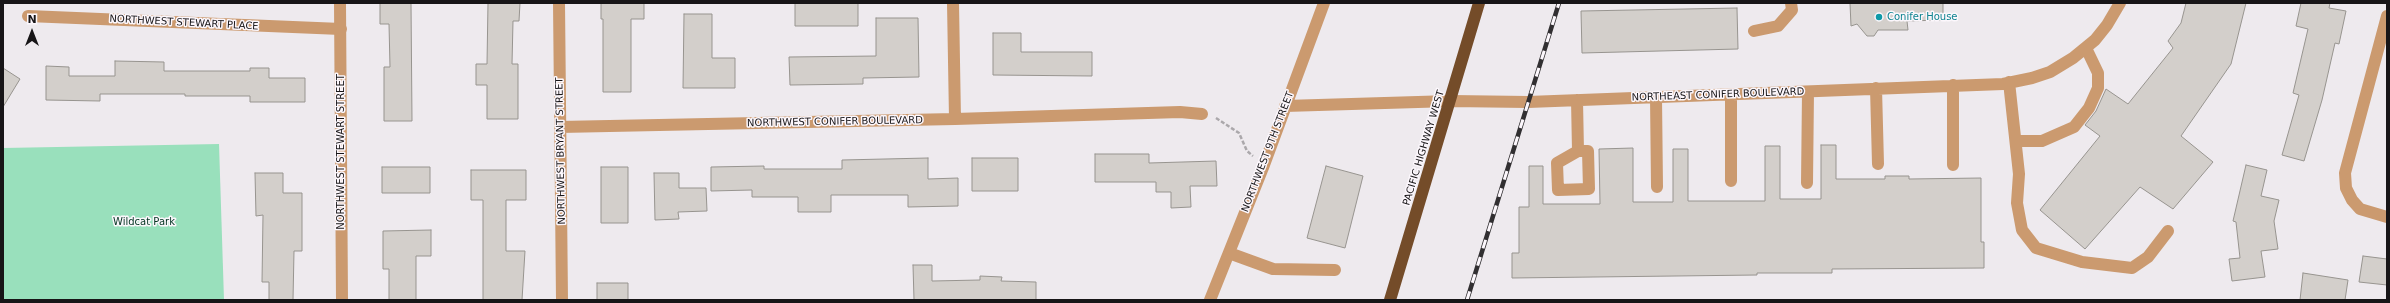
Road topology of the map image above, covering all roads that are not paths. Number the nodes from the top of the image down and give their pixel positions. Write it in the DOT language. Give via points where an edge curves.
graph roads {
  1 [pos="340,3"];
  2 [pos="559,3"];
  3 [pos="952,3"];
  4 [pos="1324,3"];
  5 [pos="1480,3"];
  6 [pos="1791,3"];
  7 [pos="2120,3"];
  8 [pos="28,16"];
  9 [pos="2387,16"];
  10 [pos="341,29"];
  11 [pos="1754,31"];
  12 [pos="2086,48"];
  13 [pos="2009,82"];
  14 [pos="1953,85"];
  15 [pos="1876,88"];
  16 [pos="1808,92"];
  17 [pos="1731,95"];
  18 [pos="1656,97"];
  19 [pos="1578,100"];
  20 [pos="1451,101"];
  21 [pos="1285,106"];
  22 [pos="1202,114"];
  23 [pos="955,119"];
  24 [pos="560,127"];
  25 [pos="2017,141"];
  26 [pos="1578,151"];
  27 [pos="1878,164"];
  28 [pos="1953,165"];
  29 [pos="1731,181"];
  30 [pos="1807,183"];
  31 [pos="1657,187"];
  32 [pos="2387,217"];
  33 [pos="2168,231"];
  34 [pos="1229,253"];
  35 [pos="1335,270"];
  36 [pos="342,300"];
  37 [pos="562,300"];
  38 [pos="1210,300"];
  39 [pos="1390,300"];
  1 -- 10 [label="street, NORTHWEST STEWART STREET"];
  2 -- 24 [label="street, NORTHWEST BRYANT STREET"];
  3 -- 23 [label="street"];
  4 -- 21 [label="street, NORTHWEST 9TH STREET"];
  5 -- 20 [label="highway, PACIFIC HIGHWAY WEST"];
  6 -- 11 [label="street" via="1792,10 1778,26"];
  7 -- 12 [label="street, NORTHEAST CONIFER BOULEVARD" via="2107,25"];
  8 -- 10 [label="street, NORTHWEST STEWART PLACE"];
  9 -- 32 [label="street" via="2345,173 2346,188 2360,209"];
  10 -- 36 [label="street, NORTHWEST STEWART STREET"];
  12 -- 13 [label="street, NORTHEAST CONIFER BOULEVARD" via="2050,72"];
  12 -- 25 [label="street" via="2098,73 2098,88 2089,108 2074,127 2042,141"];
  13 -- 14 [label="street, NORTHEAST CONIFER BOULEVARD"];
  13 -- 25 [label="street"];
  14 -- 15 [label="street, NORTHEAST CONIFER BOULEVARD"];
  14 -- 28 [label="street"];
  15 -- 16 [label="street, NORTHEAST CONIFER BOULEVARD"];
  15 -- 27 [label="street"];
  16 -- 17 [label="street, NORTHEAST CONIFER BOULEVARD"];
  16 -- 30 [label="street"];
  17 -- 18 [label="street, NORTHEAST CONIFER BOULEVARD"];
  17 -- 29 [label="street"];
  18 -- 19 [label="street, NORTHEAST CONIFER BOULEVARD"];
  18 -- 31 [label="street"];
  19 -- 20 [label="street, NORTHEAST CONIFER BOULEVARD"];
  19 -- 26 [label="street"];
  20 -- 21 [label="street, NORTHEAST CONIFER BOULEVARD"];
  20 -- 39 [label="highway, PACIFIC HIGHWAY WEST"];
  21 -- 34 [label="street, NORTHWEST 9TH STREET"];
  22 -- 23 [label="street, NORTHWEST CONIFER BOULEVARD" via="1180,112"];
  23 -- 24 [label="street, NORTHWEST CONIFER BOULEVARD"];
  24 -- 37 [label="street, NORTHWEST BRYANT STREET"];
  25 -- 33 [label="street" via="2017,203 2022,230 2036,248 2082,262 2132,268 2148,257"];
  34 -- 35 [label="street" via="1273,268"];
  34 -- 38 [label="street, NORTHWEST 9TH STREET"];
}
